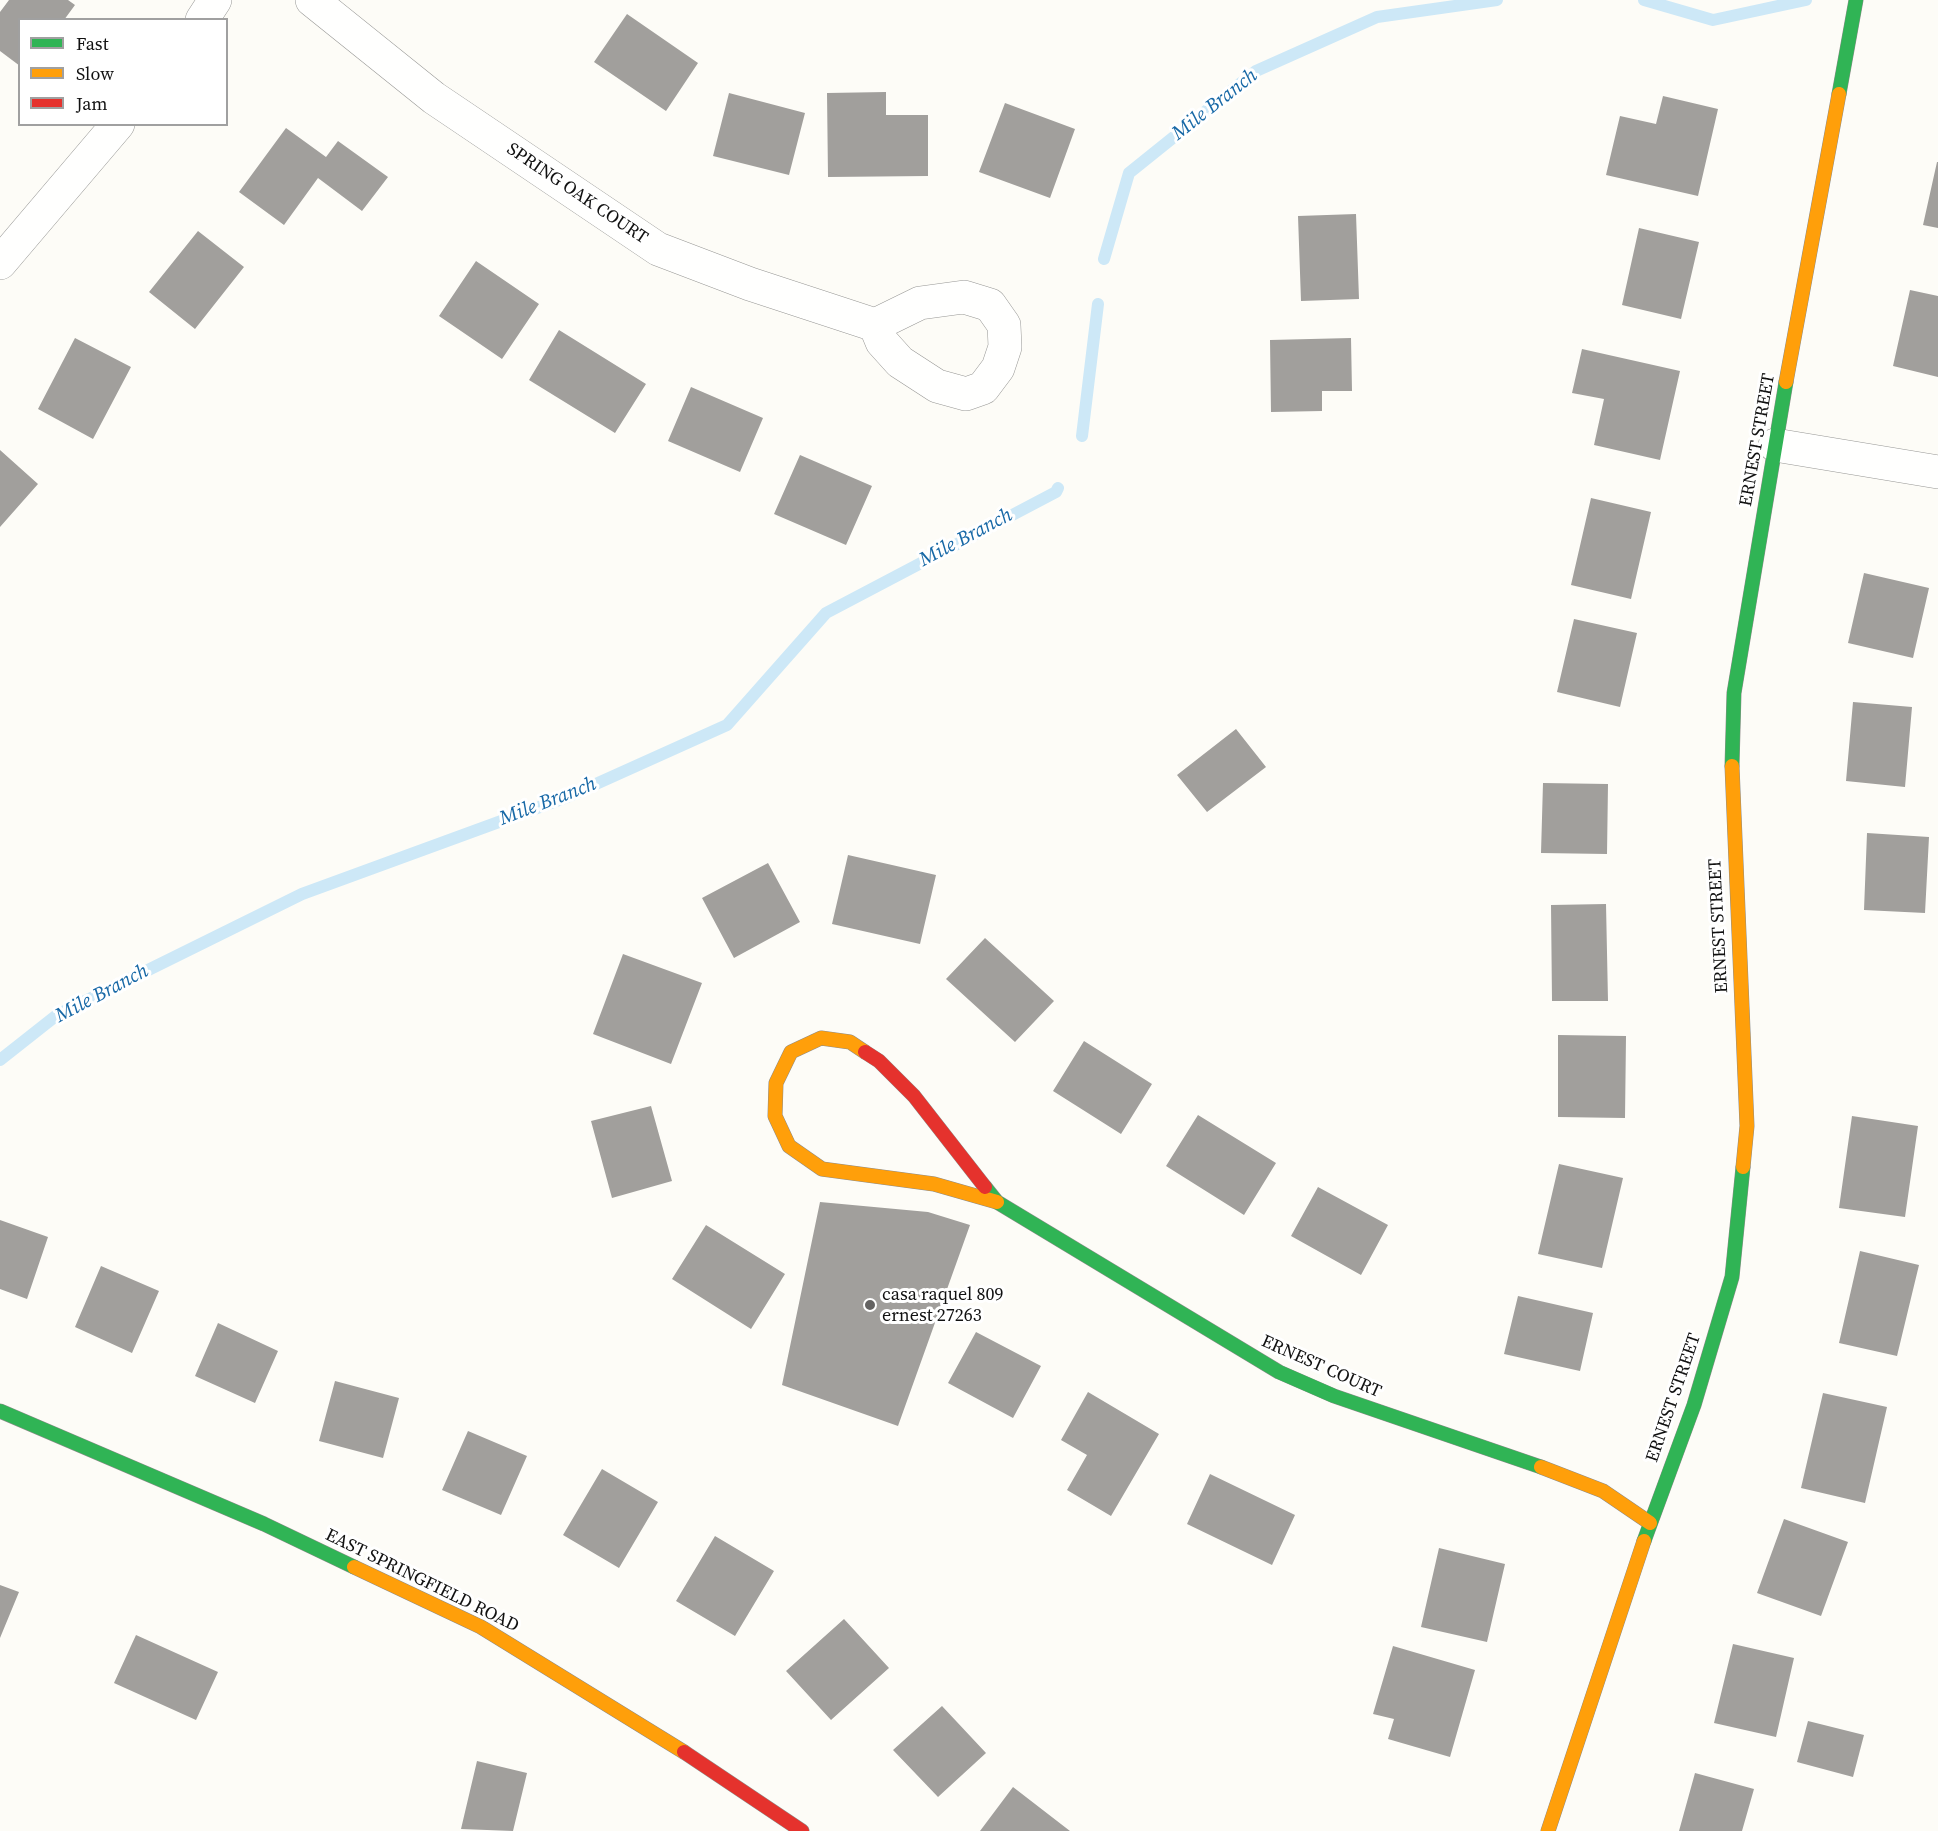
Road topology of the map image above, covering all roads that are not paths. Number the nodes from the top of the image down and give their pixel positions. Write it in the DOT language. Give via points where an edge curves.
graph roads {
  1 [pos="215,0"];
  2 [pos="312,0"];
  3 [pos="1856,0"];
  4 [pos="203,18"];
  5 [pos="116,126"];
  6 [pos="0,264"];
  7 [pos="875,325"];
  8 [pos="1775,445"];
  9 [pos="1938,472"];
  10 [pos="997,1202"];
  11 [pos="0,1411"];
  12 [pos="1650,1523"];
  13 [pos="802,1831"];
  14 [pos="1548,1831"];
  1 -- 4 [label="street"];
  2 -- 7 [label="street, SPRING OAK COURT" via="434,98 658,249"];
  3 -- 8 [label="street, ERNEST STREET"];
  5 -- 6 [label="street"];
  8 -- 9 [label="street"];
  8 -- 12 [label="street, ERNEST STREET" via="1734,693 1731,788 1747,1126 1732,1276 1694,1405"];
  10 -- 10 [label="street, ERNEST COURT" via="914,1096 879,1061 850,1042 821,1038 791,1052 776,1083 775,1116 789,1146 822,1169 934,1184"];
  10 -- 12 [label="street, ERNEST COURT" via="1279,1372 1334,1396 1603,1491"];
  11 -- 13 [label="street, EAST SPRINGFIELD ROAD" via="264,1524 481,1627 644,1725"];
  12 -- 14 [label="street, ERNEST STREET"];
}
